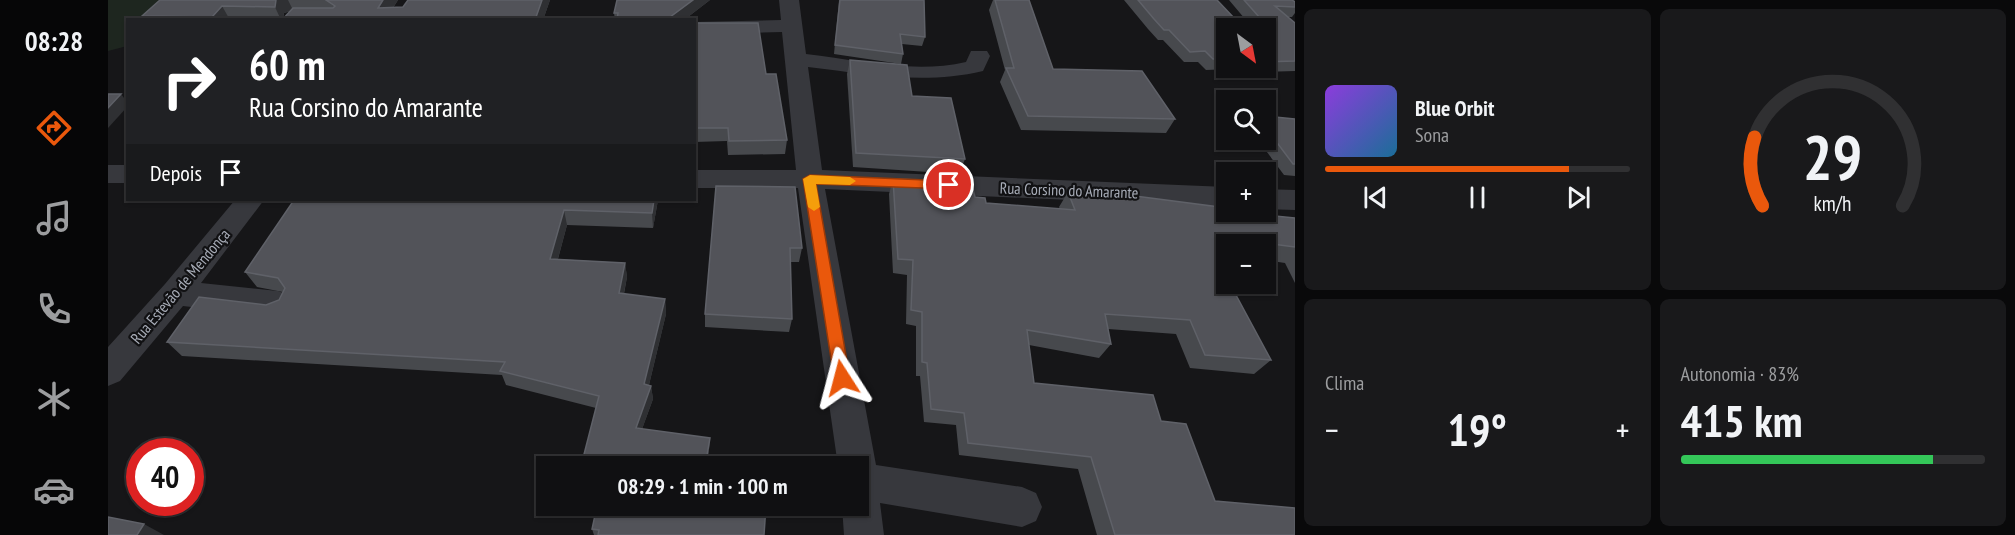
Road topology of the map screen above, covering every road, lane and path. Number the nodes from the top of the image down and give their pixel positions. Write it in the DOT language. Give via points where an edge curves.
graph roads {
  1 [pos="790,13"];
  2 [pos="696,28"];
  3 [pos="979,56"];
  4 [pos="796,59"];
  5 [pos="696,179"];
  6 [pos="810,179"];
  7 [pos="1216,197"];
  8 [pos="1276,199"];
  9 [pos="1295,200"];
  10 [pos="249,201"];
  11 [pos="176,292"];
  12 [pos="278,304"];
  13 [pos="108,371"];
  14 [pos="855,456"];
  15 [pos="869,476"];
  16 [pos="1022,507"];
  17 [pos="862,516"];
  18 [pos="864,535"];
  1 -- 2 [label="street"];
  1 -- 4 [label="street"];
  3 -- 4 [label="street" via="975,66 936,74"];
  4 -- 6 [label="street"];
  5 -- 6 [label="street, Rua Corsino do Amarante"];
  6 -- 7 [label="street, Rua Corsino do Amarante"];
  6 -- 14 [label="street"];
  8 -- 9 [label="street"];
  10 -- 11 [label="street, Rua Estevão de Mendonça"];
  11 -- 12 [label="street"];
  11 -- 13 [label="street, Rua Estevão de Mendonça"];
  15 -- 16 [label="street"];
  17 -- 18 [label="street"];
}
